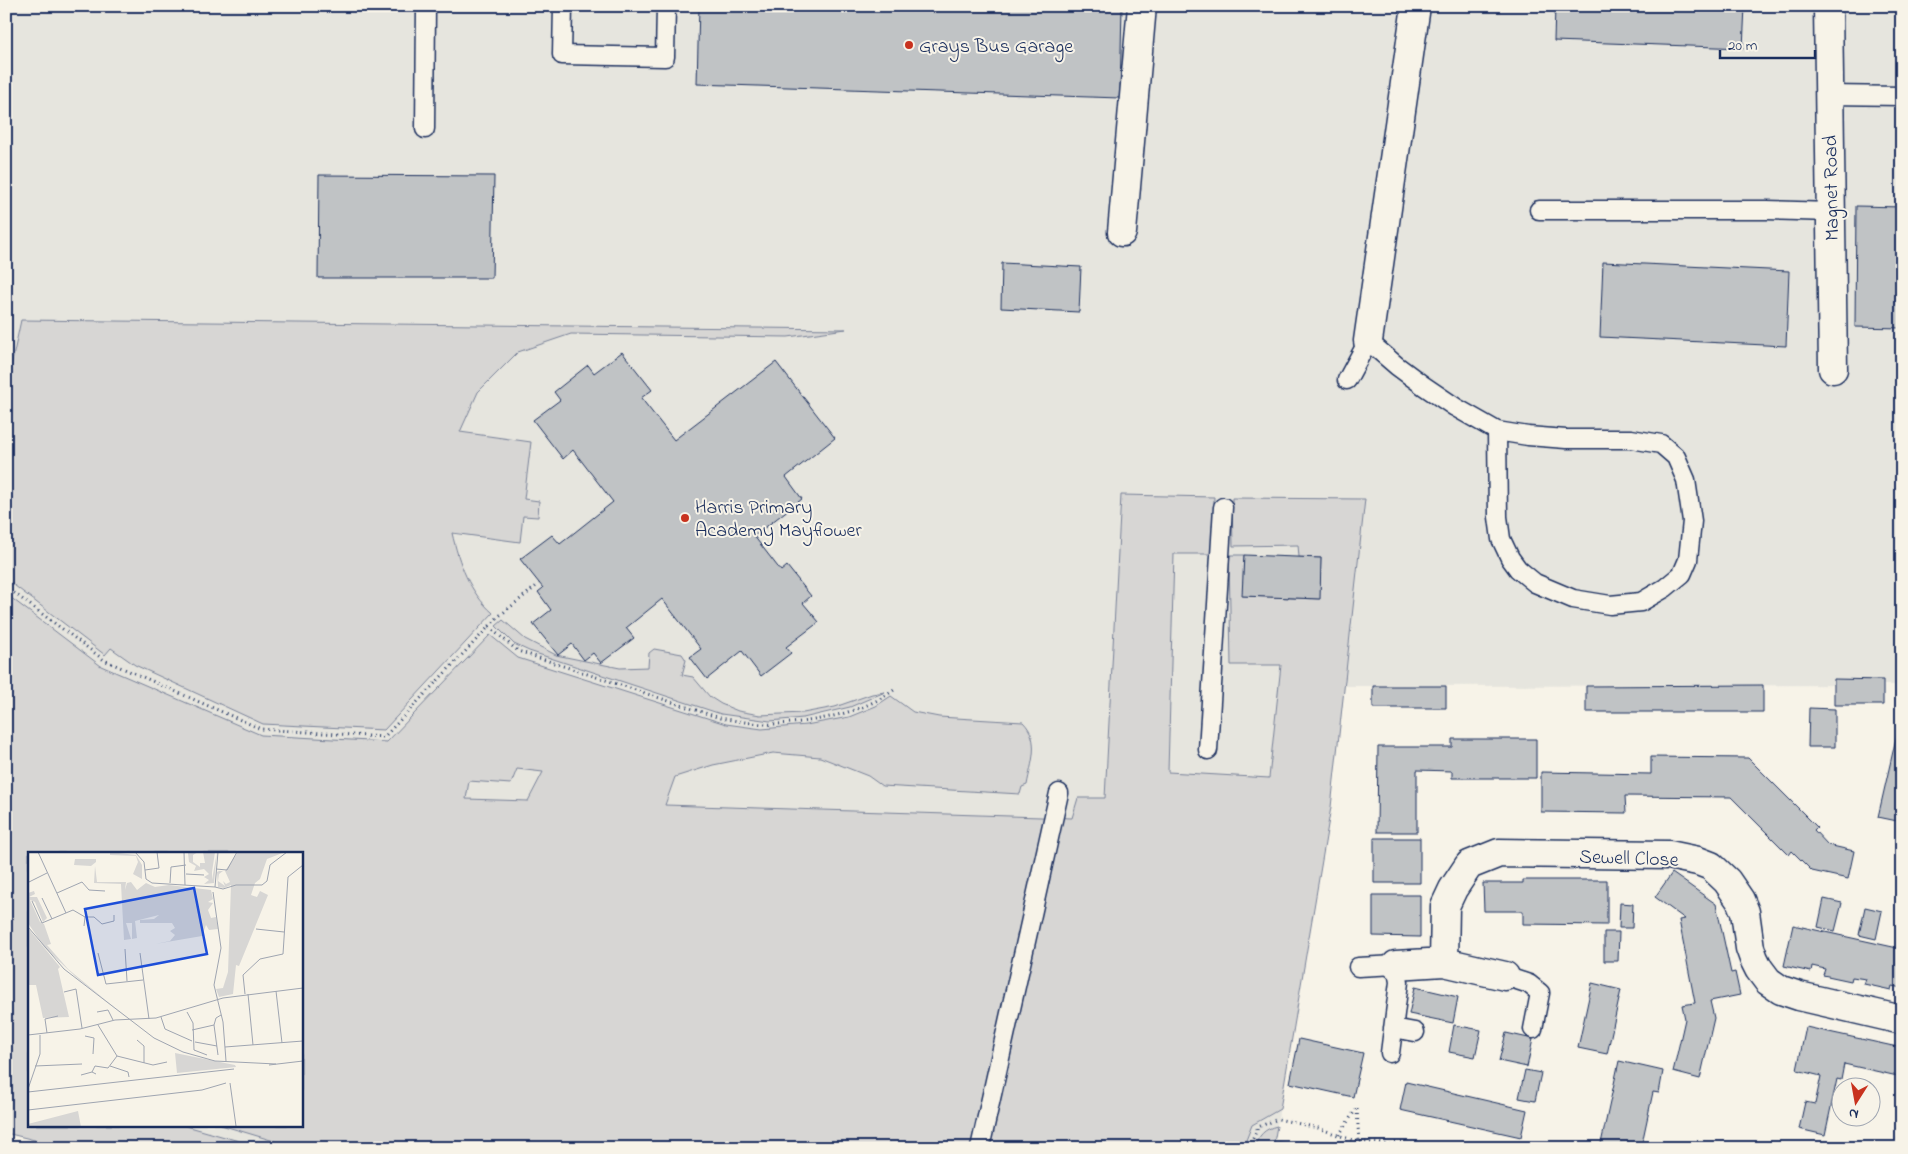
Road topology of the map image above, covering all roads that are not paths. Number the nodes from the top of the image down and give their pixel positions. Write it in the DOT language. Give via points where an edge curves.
graph roads {
  1 [pos="426,6"];
  2 [pos="563,6"];
  3 [pos="666,6"];
  4 [pos="1142,6"];
  5 [pos="1416,6"];
  6 [pos="1828,6"];
  7 [pos="1829,95"];
  8 [pos="1902,96"];
  9 [pos="425,129"];
  10 [pos="1538,210"];
  11 [pos="1831,212"];
  12 [pos="1122,232"];
  13 [pos="1368,341"];
  14 [pos="1833,369"];
  15 [pos="1347,380"];
  16 [pos="1497,430"];
  17 [pos="1223,507"];
  18 [pos="1208,750"];
  19 [pos="1059,793"];
  20 [pos="1444,962"];
  21 [pos="1396,965"];
  22 [pos="1358,967"];
  23 [pos="1505,976"];
  24 [pos="1902,1020"];
  25 [pos="1393,1028"];
  26 [pos="1533,1029"];
  27 [pos="1415,1032"];
  28 [pos="1390,1053"];
  29 [pos="980,1148"];
  1 -- 9 [label="lane"];
  2 -- 3 [label="lane" via="562,55 665,57"];
  4 -- 12 [label="street"];
  5 -- 13 [label="street"];
  6 -- 7 [label="street, Magnet Road"];
  7 -- 8 [label="lane"];
  7 -- 11 [label="street, Magnet Road"];
  10 -- 11 [label="lane"];
  11 -- 14 [label="street, Magnet Road"];
  13 -- 15 [label="lane"];
  13 -- 16 [label="lane" via="1424,386"];
  16 -- 16 [label="lane" via="1528,436 1630,439 1661,444 1676,457 1686,480 1692,521 1688,560 1682,574 1641,602 1610,605 1573,599 1534,583 1518,569 1501,539"];
  17 -- 18 [label="lane"];
  19 -- 29 [label="lane"];
  20 -- 21 [label="street"];
  20 -- 23 [label="street"];
  20 -- 24 [label="street, Sewell Close" via="1445,906 1469,865 1499,854 1670,855 1711,866 1727,881 1745,912 1752,953 1768,981 1798,996"];
  21 -- 22 [label="lane"];
  21 -- 25 [label="lane" via="1399,982"];
  23 -- 26 [label="lane" via="1529,984 1540,994"];
  25 -- 27 [label="lane"];
  25 -- 28 [label="lane"];
}
